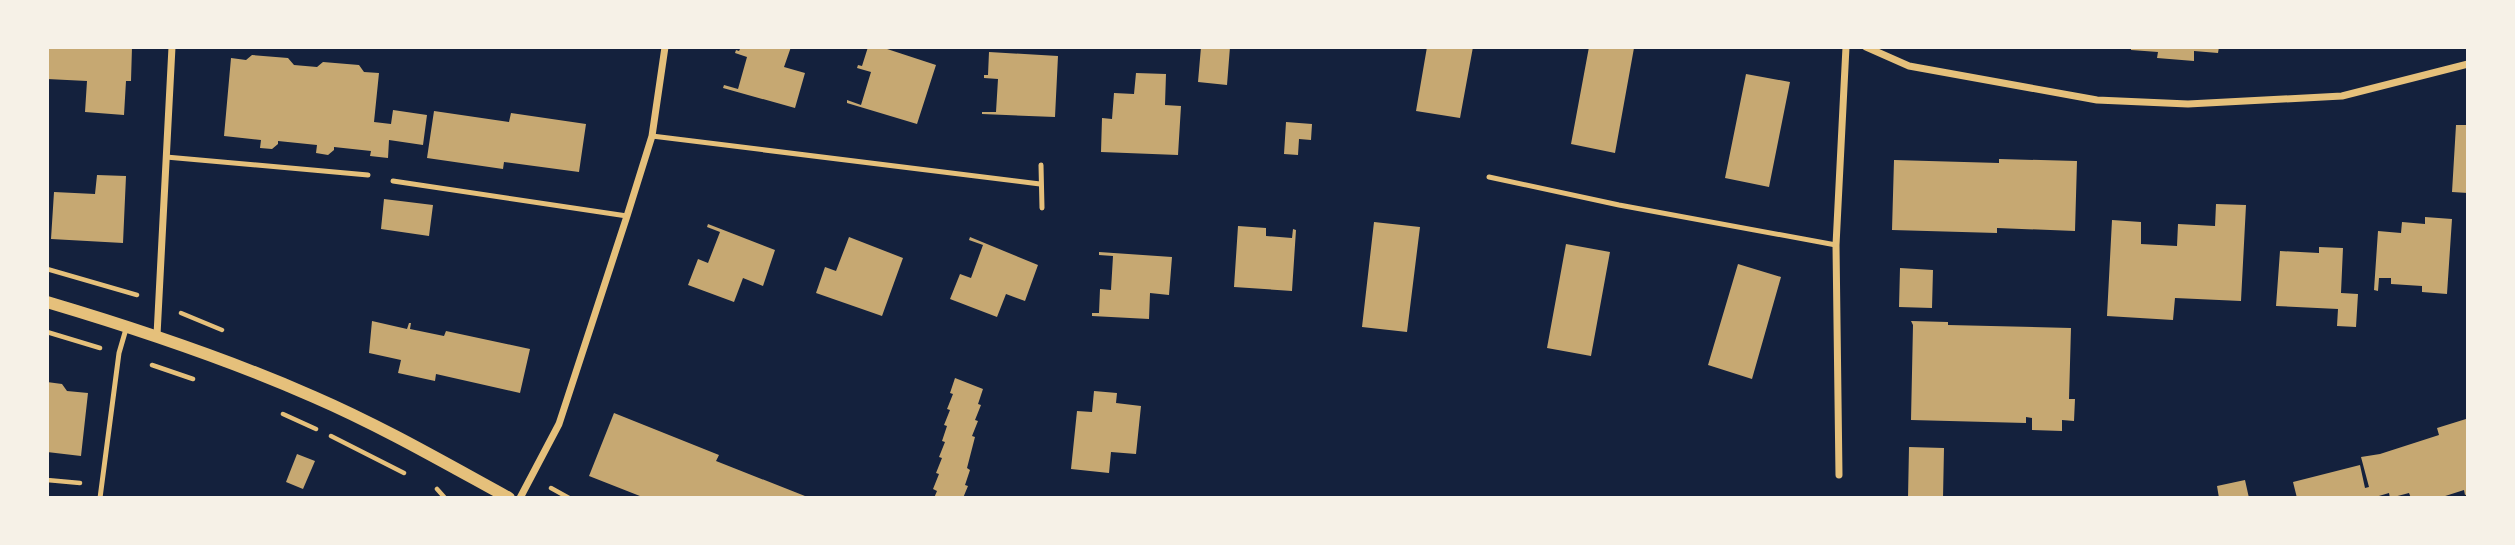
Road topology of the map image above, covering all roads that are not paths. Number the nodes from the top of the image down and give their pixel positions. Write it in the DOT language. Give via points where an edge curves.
graph roads {
  1 [pos="172,47"];
  2 [pos="665,47"];
  3 [pos="1846,47"];
  4 [pos="1866,47"];
  5 [pos="2468,64"];
  6 [pos="652,136"];
  7 [pos="166,157"];
  8 [pos="1041,165"];
  9 [pos="368,175"];
  10 [pos="1489,177"];
  11 [pos="393,181"];
  12 [pos="1040,184"];
  13 [pos="1042,208"];
  14 [pos="627,216"];
  15 [pos="1836,245"];
  16 [pos="47,302"];
  17 [pos="127,326"];
  18 [pos="157,335"];
  19 [pos="1839,475"];
  20 [pos="100,498"];
  21 [pos="509,498"];
  22 [pos="520,498"];
  1 -- 7 [label="street"];
  2 -- 6 [label="street"];
  3 -- 15 [label="street"];
  4 -- 5 [label="street" via="1909,66 2097,100 2188,104 2342,96"];
  6 -- 12 [label="lane"];
  6 -- 14 [label="street"];
  7 -- 9 [label="lane"];
  7 -- 18 [label="street"];
  8 -- 12 [label="lane"];
  10 -- 15 [label="lane"];
  11 -- 14 [label="lane"];
  12 -- 13 [label="lane"];
  14 -- 22 [label="street" via="559,424"];
  15 -- 19 [label="street"];
  16 -- 17 [label="street"];
  17 -- 18 [label="street"];
  17 -- 20 [label="lane" via="119,353"];
  18 -- 21 [label="street" via="315,397"];
}
